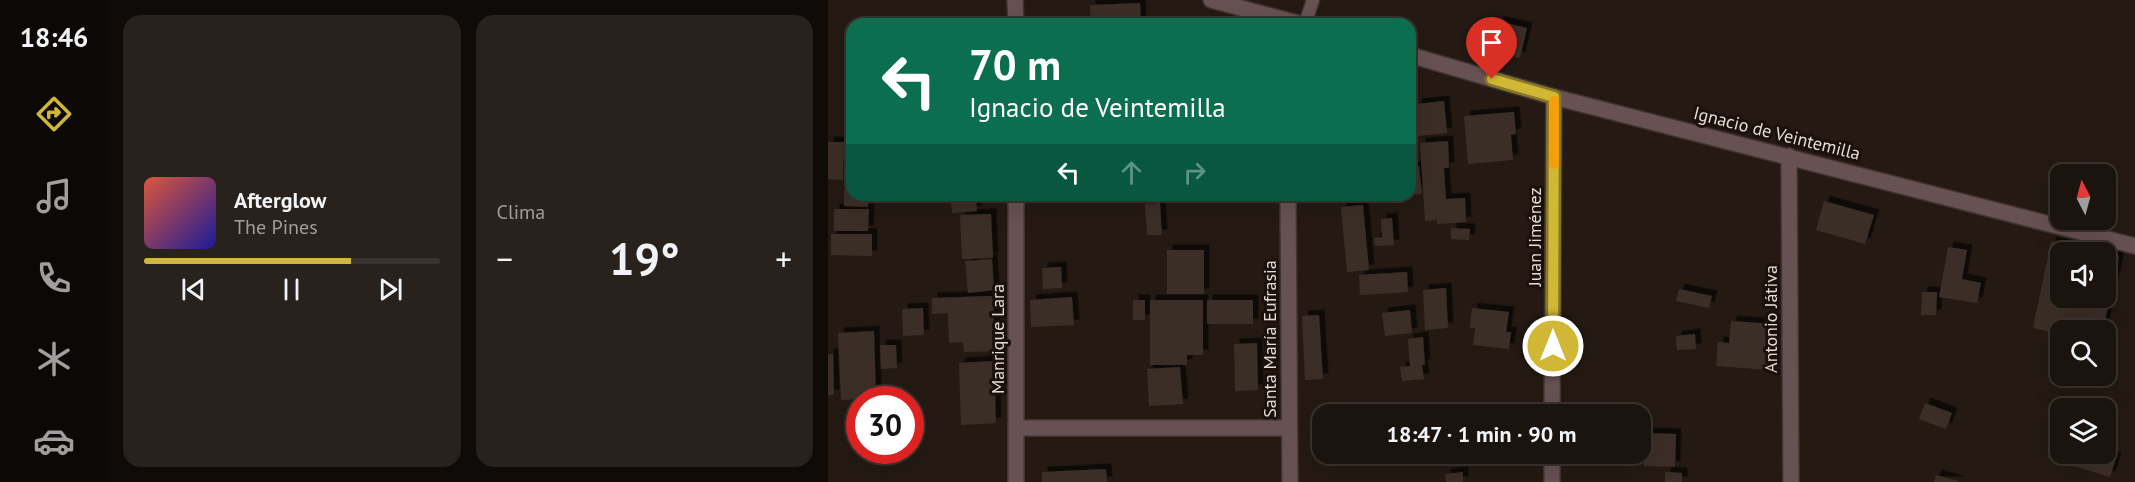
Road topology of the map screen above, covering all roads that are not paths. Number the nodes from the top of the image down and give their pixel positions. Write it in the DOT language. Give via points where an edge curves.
graph roads {
  1 [pos="1016,0"];
  2 [pos="1211,0"];
  3 [pos="1313,0"];
  4 [pos="1016,18"];
  5 [pos="1278,18"];
  6 [pos="1300,18"];
  7 [pos="1416,57"];
  8 [pos="1554,97"];
  9 [pos="1789,156"];
  10 [pos="1016,201"];
  11 [pos="1288,201"];
  12 [pos="2135,246"];
  13 [pos="1552,404"];
  14 [pos="1017,428"];
  15 [pos="1289,428"];
  16 [pos="1552,464"];
  17 [pos="1016,482"];
  18 [pos="1290,482"];
  19 [pos="1552,482"];
  20 [pos="1791,482"];
  1 -- 4 [label="street"];
  2 -- 5 [label="street"];
  3 -- 6 [label="lane"];
  7 -- 8 [label="street, Ignacio de Veintemilla"];
  8 -- 9 [label="street, Ignacio de Veintemilla"];
  8 -- 13 [label="street, Juan Jiménez"];
  9 -- 12 [label="street, Ignacio de Veintemilla"];
  9 -- 20 [label="street, Antonio Játiva"];
  10 -- 14 [label="street, Manrique Lara"];
  11 -- 15 [label="street, Santa María Eufrasia"];
  14 -- 15 [label="street"];
  14 -- 17 [label="street, Manrique Lara"];
  15 -- 18 [label="street, Santa María Eufrasia"];
  16 -- 19 [label="street"];
}
